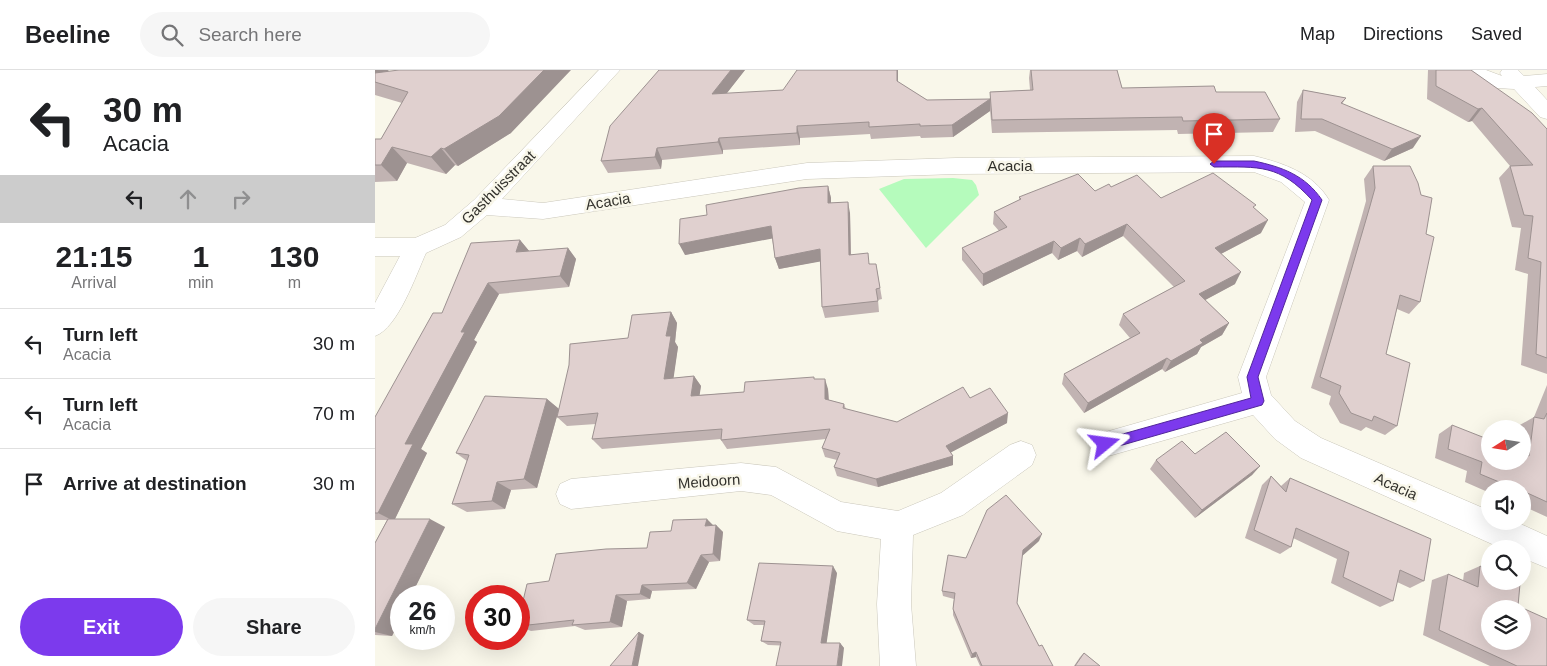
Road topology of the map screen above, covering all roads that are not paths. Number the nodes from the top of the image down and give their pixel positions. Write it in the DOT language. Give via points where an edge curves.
graph roads {
  1 [pos="609,70"];
  2 [pos="1469,70"];
  3 [pos="1513,77"];
  4 [pos="1547,80"];
  5 [pos="1547,112"];
  6 [pos="482,206"];
  7 [pos="375,247"];
  8 [pos="417,247"];
  9 [pos="375,325"];
  10 [pos="1258,401"];
  11 [pos="1105,444"];
  12 [pos="1021,455"];
  13 [pos="571,494"];
  14 [pos="898,526"];
  15 [pos="1547,552"];
  16 [pos="898,666"];
  1 -- 6 [label="street, Gasthuisstraat"];
  2 -- 3 [label="street" via="1504,84"];
  3 -- 4 [label="street"];
  3 -- 5 [label="street"];
  6 -- 8 [label="street, Gasthuisstraat" via="453,231"];
  6 -- 10 [label="street, Acacia" via="543,211 807,171 956,166 1244,164 1279,170 1299,180 1317,200 1252,377"];
  7 -- 8 [label="street"];
  8 -- 9 [label="street" via="395,294"];
  10 -- 11 [label="street"];
  10 -- 15 [label="street, Acacia" via="1285,430 1311,448"];
  12 -- 14 [label="street" via="952,504"];
  13 -- 14 [label="street, Meidoorn" via="741,477 776,481 837,516"];
  14 -- 16 [label="street" via="894,604"];
}
